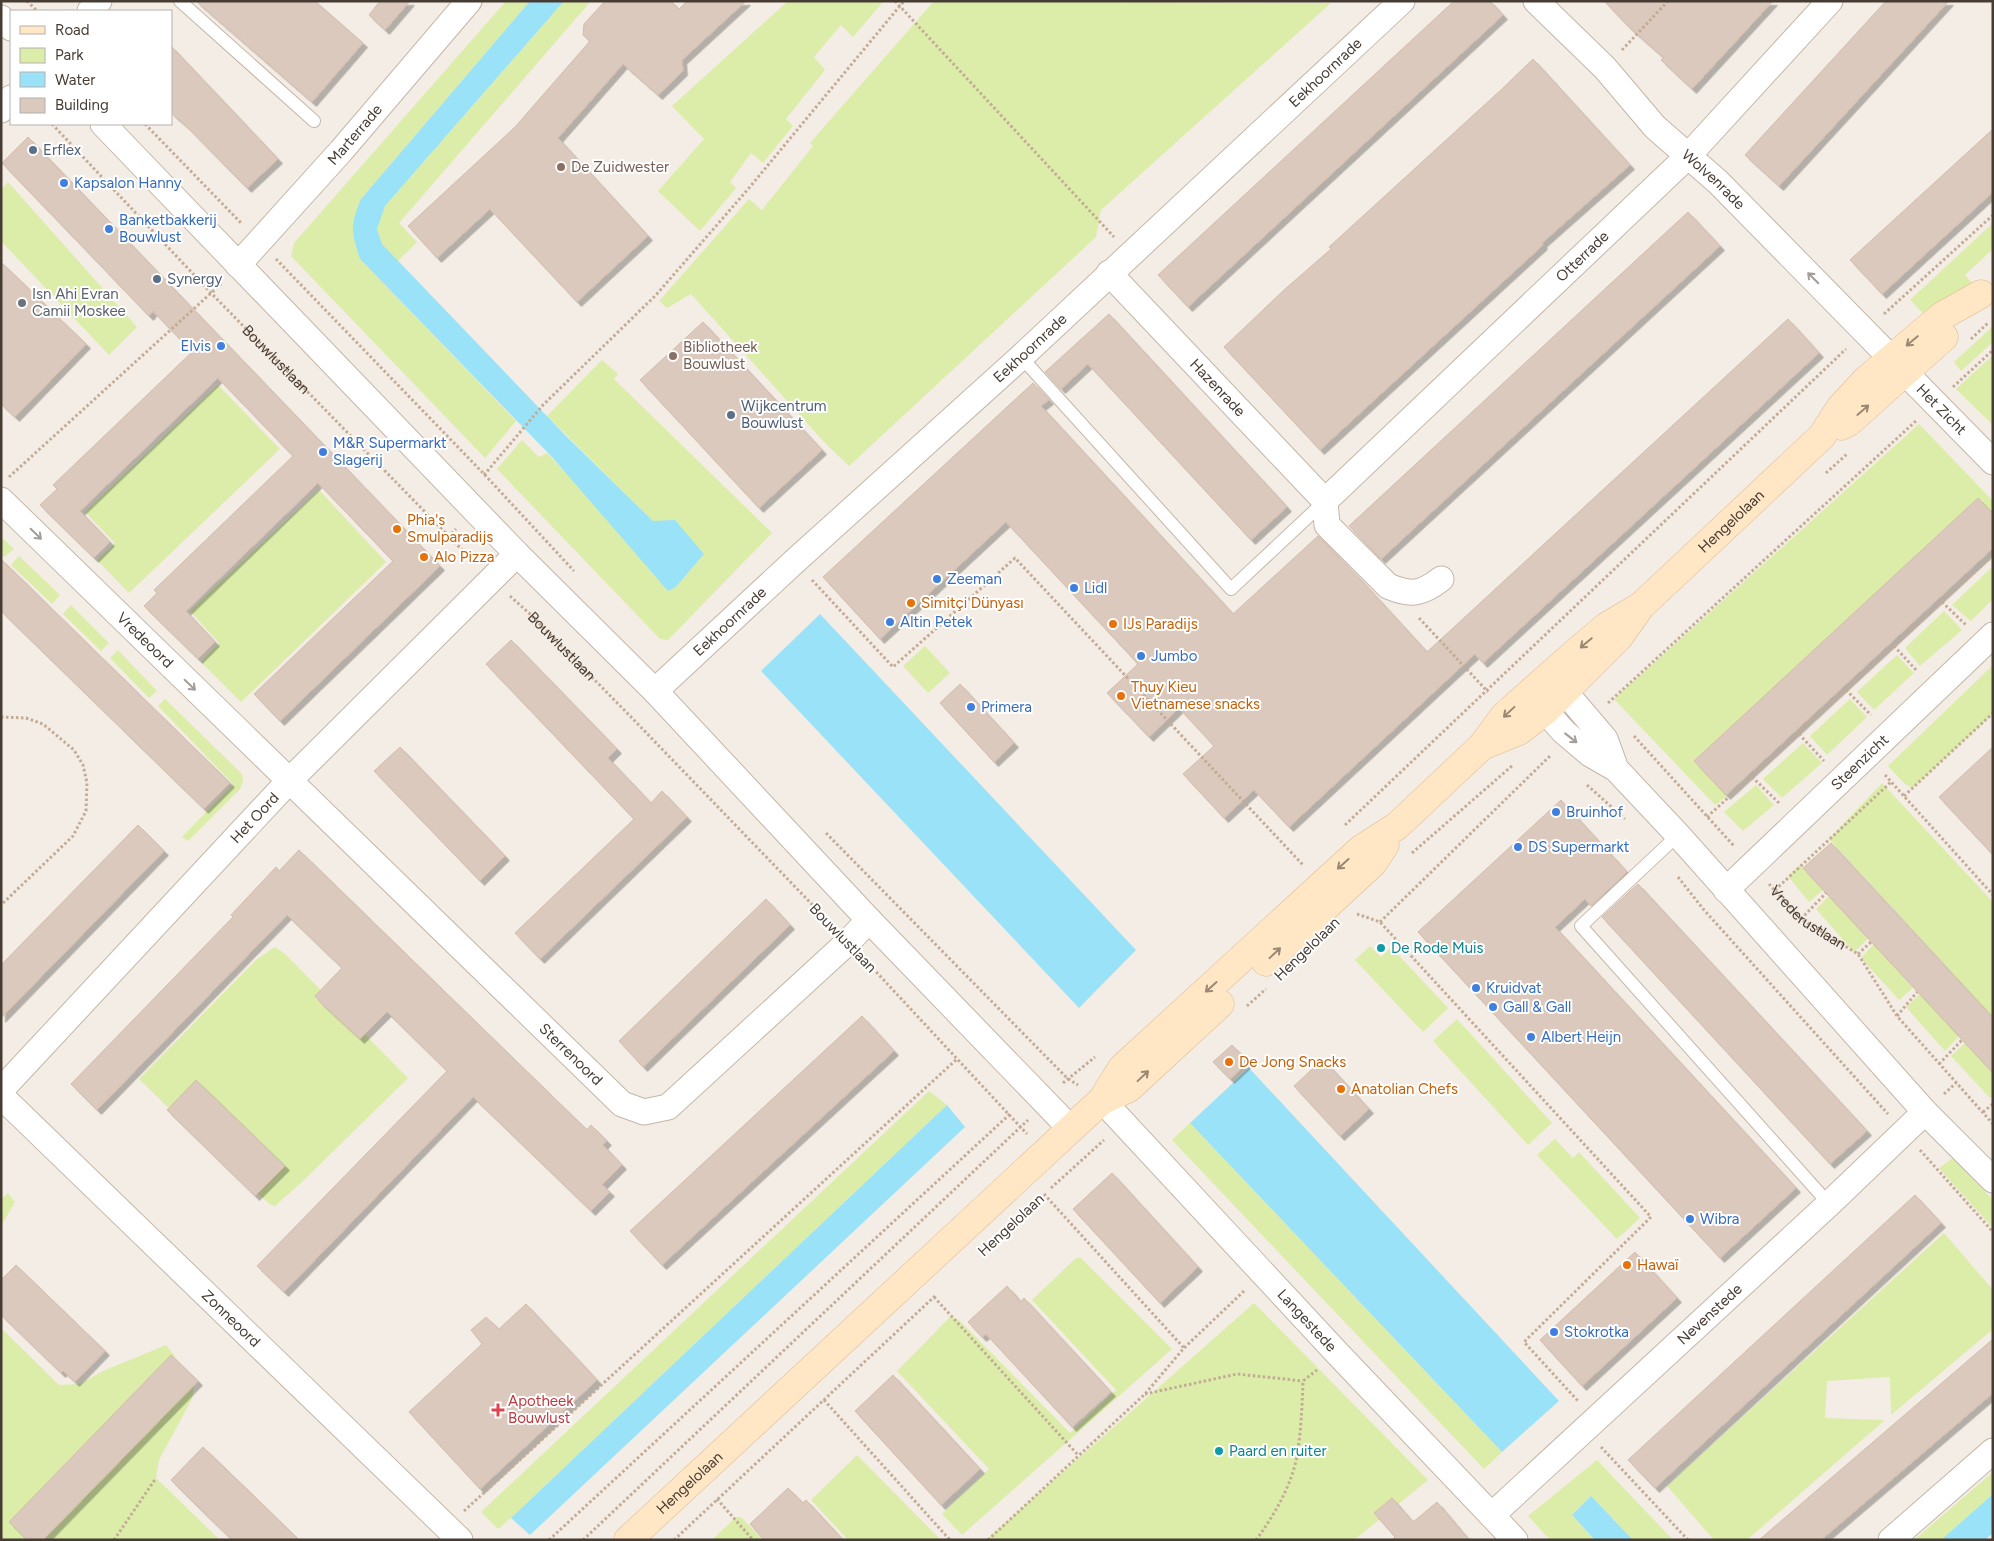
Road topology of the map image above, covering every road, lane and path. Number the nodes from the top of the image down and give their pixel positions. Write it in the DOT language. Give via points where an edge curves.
graph roads {
  1 [pos="27,1"];
  2 [pos="180,1"];
  3 [pos="469,1"];
  4 [pos="895,1"];
  5 [pos="904,1"];
  6 [pos="1402,1"];
  7 [pos="1536,1"];
  8 [pos="1668,1"];
  9 [pos="1830,1"];
  10 [pos="899,6"];
  11 [pos="36,10"];
  12 [pos="1,18"];
  13 [pos="10,27"];
  14 [pos="1606,68"];
  15 [pos="10,99"];
  16 [pos="1,110"];
  17 [pos="314,121"];
  18 [pos="53,125"];
  19 [pos="104,125"];
  20 [pos="1688,156"];
  21 [pos="1130,254"];
  22 [pos="238,265"];
  23 [pos="1109,273"];
  24 [pos="1987,288"];
  25 [pos="212,294"];
  26 [pos="1993,350"];
  27 [pos="1021,357"];
  28 [pos="1898,366"];
  29 [pos="1935,404"];
  30 [pos="518,435"];
  31 [pos="1993,462"];
  32 [pos="5,489"];
  33 [pos="1325,502"];
  34 [pos="517,554"];
  35 [pos="1992,558"];
  36 [pos="795,561"];
  37 [pos="1441,579"];
  38 [pos="492,580"];
  39 [pos="1388,586"];
  40 [pos="1942,602"];
  41 [pos="1988,639"];
  42 [pos="1894,646"];
  43 [pos="1553,687"];
  44 [pos="1488,690"];
  45 [pos="1846,690"];
  46 [pos="1935,690"];
  47 [pos="655,691"];
  48 [pos="1605,696"];
  49 [pos="1607,703"];
  50 [pos="1612,710"];
  51 [pos="1545,711"];
  52 [pos="1993,713"];
  53 [pos="1,717"];
  54 [pos="1627,730"];
  55 [pos="1798,734"];
  56 [pos="1889,734"];
  57 [pos="1482,746"];
  58 [pos="1553,753"];
  59 [pos="1867,755"];
  60 [pos="1616,769"];
  61 [pos="1752,777"];
  62 [pos="1842,779"];
  63 [pos="1582,780"];
  64 [pos="289,781"];
  65 [pos="1891,782"];
  66 [pos="1904,796"];
  67 [pos="1707,817"];
  68 [pos="1626,821"];
  69 [pos="1798,821"];
  70 [pos="1678,835"];
  71 [pos="1659,853"];
  72 [pos="1303,865"];
  73 [pos="1752,865"];
  74 [pos="1726,890"];
  75 [pos="1775,890"];
  76 [pos="1826,893"];
  77 [pos="1993,895"];
  78 [pos="1,905"];
  79 [pos="1355,913"];
  80 [pos="1801,919"];
  81 [pos="869,920"];
  82 [pos="1380,922"];
  83 [pos="848,942"];
  84 [pos="1871,942"];
  85 [pos="1858,954"];
  86 [pos="1271,984"];
  87 [pos="1917,992"];
  88 [pos="1243,1011"];
  89 [pos="1897,1016"];
  90 [pos="1962,1040"];
  91 [pos="957,1059"];
  92 [pos="1940,1064"];
  93 [pos="1,1090"];
  94 [pos="1,1096"];
  95 [pos="1102,1100"];
  96 [pos="1993,1104"];
  97 [pos="1925,1112"];
  98 [pos="1983,1112"];
  99 [pos="1010,1114"];
  100 [pos="1122,1124"];
  101 [pos="1993,1124"];
  102 [pos="1071,1129"];
  103 [pos="1905,1132"];
  104 [pos="1046,1152"];
  105 [pos="1068,1172"];
  106 [pos="1993,1180"];
  107 [pos="1044,1194"];
  108 [pos="1037,1200"];
  109 [pos="1830,1204"];
  110 [pos="1993,1232"];
  111 [pos="1263,1272"];
  112 [pos="941,1290"];
  113 [pos="934,1297"];
  114 [pos="1184,1348"];
  115 [pos="1338,1354"];
  116 [pos="1303,1381"];
  117 [pos="1145,1394"];
  118 [pos="824,1400"];
  119 [pos="1590,1425"];
  120 [pos="1993,1451"];
  121 [pos="1078,1455"];
  122 [pos="156,1478"];
  123 [pos="717,1499"];
  124 [pos="1492,1515"];
  125 [pos="454,1533"];
  126 [pos="114,1540"];
  127 [pos="549,1540"];
  128 [pos="628,1540"];
  129 [pos="674,1540"];
  130 [pos="753,1540"];
  131 [pos="950,1540"];
  132 [pos="988,1540"];
  133 [pos="1256,1540"];
  134 [pos="1516,1540"];
  135 [pos="1688,1540"];
  136 [pos="1891,1540"];
  1 -- 11 [label="path"];
  2 -- 17 [label="lane"];
  3 -- 22 [label="street, Marterrade"];
  4 -- 10 [label="path"];
  5 -- 10 [label="path"];
  6 -- 21 [label="street, Eekhoornrade"];
  7 -- 14 [label="street, Wolvenrade"];
  8 -- 14 [label="path"];
  9 -- 20 [label="street, Otterrade"];
  10 -- 21 [label="path"];
  10 -- 30 [label="path" via="656,295 543,405"];
  12 -- 13 [label="street"];
  14 -- 20 [label="street, Wolvenrade" via="1654,128"];
  15 -- 16 [label="street"];
  18 -- 25 [label="path, Bouwlustlaan"];
  19 -- 22 [label="street, Bouwlustlaan"];
  28 -- 20 [label="street, Wolvenrade, one-way" via="1718,182"];
  20 -- 33 [label="street, Otterrade"];
  21 -- 23 [label="street, Eekhoornrade"];
  22 -- 34 [label="street, Bouwlustlaan"];
  23 -- 27 [label="street, Eekhoornrade"];
  23 -- 33 [label="street, Hazenrade"];
  24 -- 28 [label="street, Hengelolaan" via="1942,316"];
  25 -- 32 [label="path"];
  25 -- 38 [label="path, Bouwlustlaan"];
  26 -- 29 [label="path"];
  27 -- 33 [label="lane" via="1231,589"];
  27 -- 36 [label="street, Eekhoornrade"];
  28 -- 29 [label="street, Het Zicht"];
  28 -- 43 [label="street, Hengelolaan" via="1866,379 1840,408 1822,436 1640,606 1620,637"];
  29 -- 31 [label="street, Het Zicht"];
  29 -- 49 [label="path"];
  32 -- 64 [label="street, Vredeoord, one-way"];
  33 -- 39 [label="street" via="1327,525"];
  34 -- 38 [label="street, Het Oord"];
  34 -- 47 [label="street, Bouwlustlaan"];
  35 -- 40 [label="path"];
  36 -- 47 [label="street, Eekhoornrade"];
  36 -- 72 [label="path" via="893,667 1015,558"];
  37 -- 39 [label="street" via="1427,590 1414,593"];
  38 -- 64 [label="street, Het Oord"];
  38 -- 83 [label="path, Bouwlustlaan" via="530,614"];
  39 -- 44 [label="path"];
  40 -- 41 [label="path"];
  40 -- 42 [label="path"];
  41 -- 46 [label="street, Steenzicht"];
  42 -- 45 [label="path"];
  42 -- 46 [label="path"];
  43 -- 51 [label="street, Hengelolaan"];
  43 -- 57 [label="street, Hengelolaan, one-way" via="1504,716"];
  43 -- 60 [label="street" via="1605,739"];
  45 -- 55 [label="path"];
  45 -- 56 [label="path"];
  46 -- 56 [label="street, Steenzicht"];
  47 -- 81 [label="street, Bouwlustlaan"];
  48 -- 49 [label="path"];
  49 -- 50 [label="path"];
  51 -- 57 [label="street, Hengelolaan" via="1519,731"];
  51 -- 60 [label="street, one-way" via="1590,754"];
  52 -- 66 [label="path"];
  53 -- 78 [label="path" via="26,718 43,724 74,750 83,765 87,783 86,810 72,836"];
  54 -- 67 [label="path, Vrederustlaan"];
  55 -- 61 [label="path"];
  55 -- 62 [label="path"];
  56 -- 59 [label="street, Steenzicht"];
  57 -- 95 [label="street, Hengelolaan" via="1397,826 1361,849 1122,1068"];
  58 -- 82 [label="path"];
  59 -- 62 [label="street, Steenzicht"];
  59 -- 65 [label="path"];
  60 -- 70 [label="street"];
  61 -- 67 [label="path"];
  61 -- 69 [label="path"];
  62 -- 69 [label="street, Steenzicht"];
  63 -- 68 [label="path"];
  64 -- 83 [label="street, Sterrenoord" via="622,1104 644,1112 668,1107"];
  64 -- 93 [label="street, Het Oord"];
  65 -- 66 [label="path"];
  65 -- 75 [label="path"];
  66 -- 77 [label="path"];
  67 -- 73 [label="path, Vrederustlaan"];
  69 -- 73 [label="street, Steenzicht"];
  70 -- 71 [label="lane"];
  70 -- 74 [label="street"];
  71 -- 103 [label="path" via="1704,910"];
  71 -- 109 [label="lane" via="1581,926"];
  73 -- 74 [label="street, Steenzicht"];
  73 -- 75 [label="path, Vrederustlaan"];
  74 -- 97 [label="street"];
  75 -- 80 [label="path, Vrederustlaan"];
  76 -- 80 [label="path"];
  79 -- 82 [label="path"];
  80 -- 85 [label="path, Vrederustlaan"];
  81 -- 83 [label="street, Sterrenoord"];
  81 -- 102 [label="street, Bouwlustlaan"];
  82 -- 119 [label="path" via="1651,1216 1524,1342"];
  83 -- 91 [label="path, Bouwlustlaan"];
  84 -- 85 [label="path"];
  85 -- 89 [label="path, Vrederustlaan"];
  86 -- 88 [label="path, Hengelolaan"];
  87 -- 89 [label="path"];
  89 -- 92 [label="path, Vrederustlaan"];
  90 -- 92 [label="path"];
  91 -- 99 [label="path, Bouwlustlaan"];
  91 -- 125 [label="path"];
  92 -- 98 [label="path, Vrederustlaan"];
  94 -- 125 [label="street, Zonneoord"];
  95 -- 100 [label="street, Langestede"];
  95 -- 102 [label="street, Hengelolaan"];
  96 -- 98 [label="path"];
  97 -- 103 [label="street, Nevenstede"];
  97 -- 106 [label="street"];
  98 -- 101 [label="path, Vrederustlaan"];
  99 -- 104 [label="path, Bouwlustlaan"];
  99 -- 127 [label="path"];
  100 -- 105 [label="path, Hengelolaan"];
  100 -- 111 [label="street, Langestede"];
  102 -- 104 [label="street, Hengelolaan"];
  103 -- 109 [label="street, Nevenstede"];
  103 -- 110 [label="path"];
  104 -- 105 [label="path, Bouwlustlaan"];
  104 -- 128 [label="street, Hengelolaan"];
  105 -- 107 [label="path, Hengelolaan"];
  107 -- 108 [label="path, Hengelolaan"];
  107 -- 114 [label="path"];
  109 -- 119 [label="street, Nevenstede"];
  111 -- 114 [label="path"];
  111 -- 115 [label="street, Langestede"];
  112 -- 113 [label="path, Hengelolaan"];
  113 -- 118 [label="path, Hengelolaan"];
  113 -- 121 [label="path"];
  114 -- 117 [label="path"];
  115 -- 116 [label="path"];
  115 -- 124 [label="street, Langestede"];
  116 -- 117 [label="path" via="1237,1374"];
  116 -- 133 [label="path" via="1296,1462 1273,1514"];
  117 -- 121 [label="path"];
  118 -- 123 [label="path, Hengelolaan"];
  118 -- 131 [label="path"];
  119 -- 124 [label="street, Nevenstede"];
  119 -- 135 [label="path"];
  120 -- 136 [label="street"];
  121 -- 132 [label="path"];
  122 -- 126 [label="path"];
  123 -- 129 [label="path, Hengelolaan"];
  123 -- 130 [label="path"];
  124 -- 134 [label="street, Langestede"];
}
